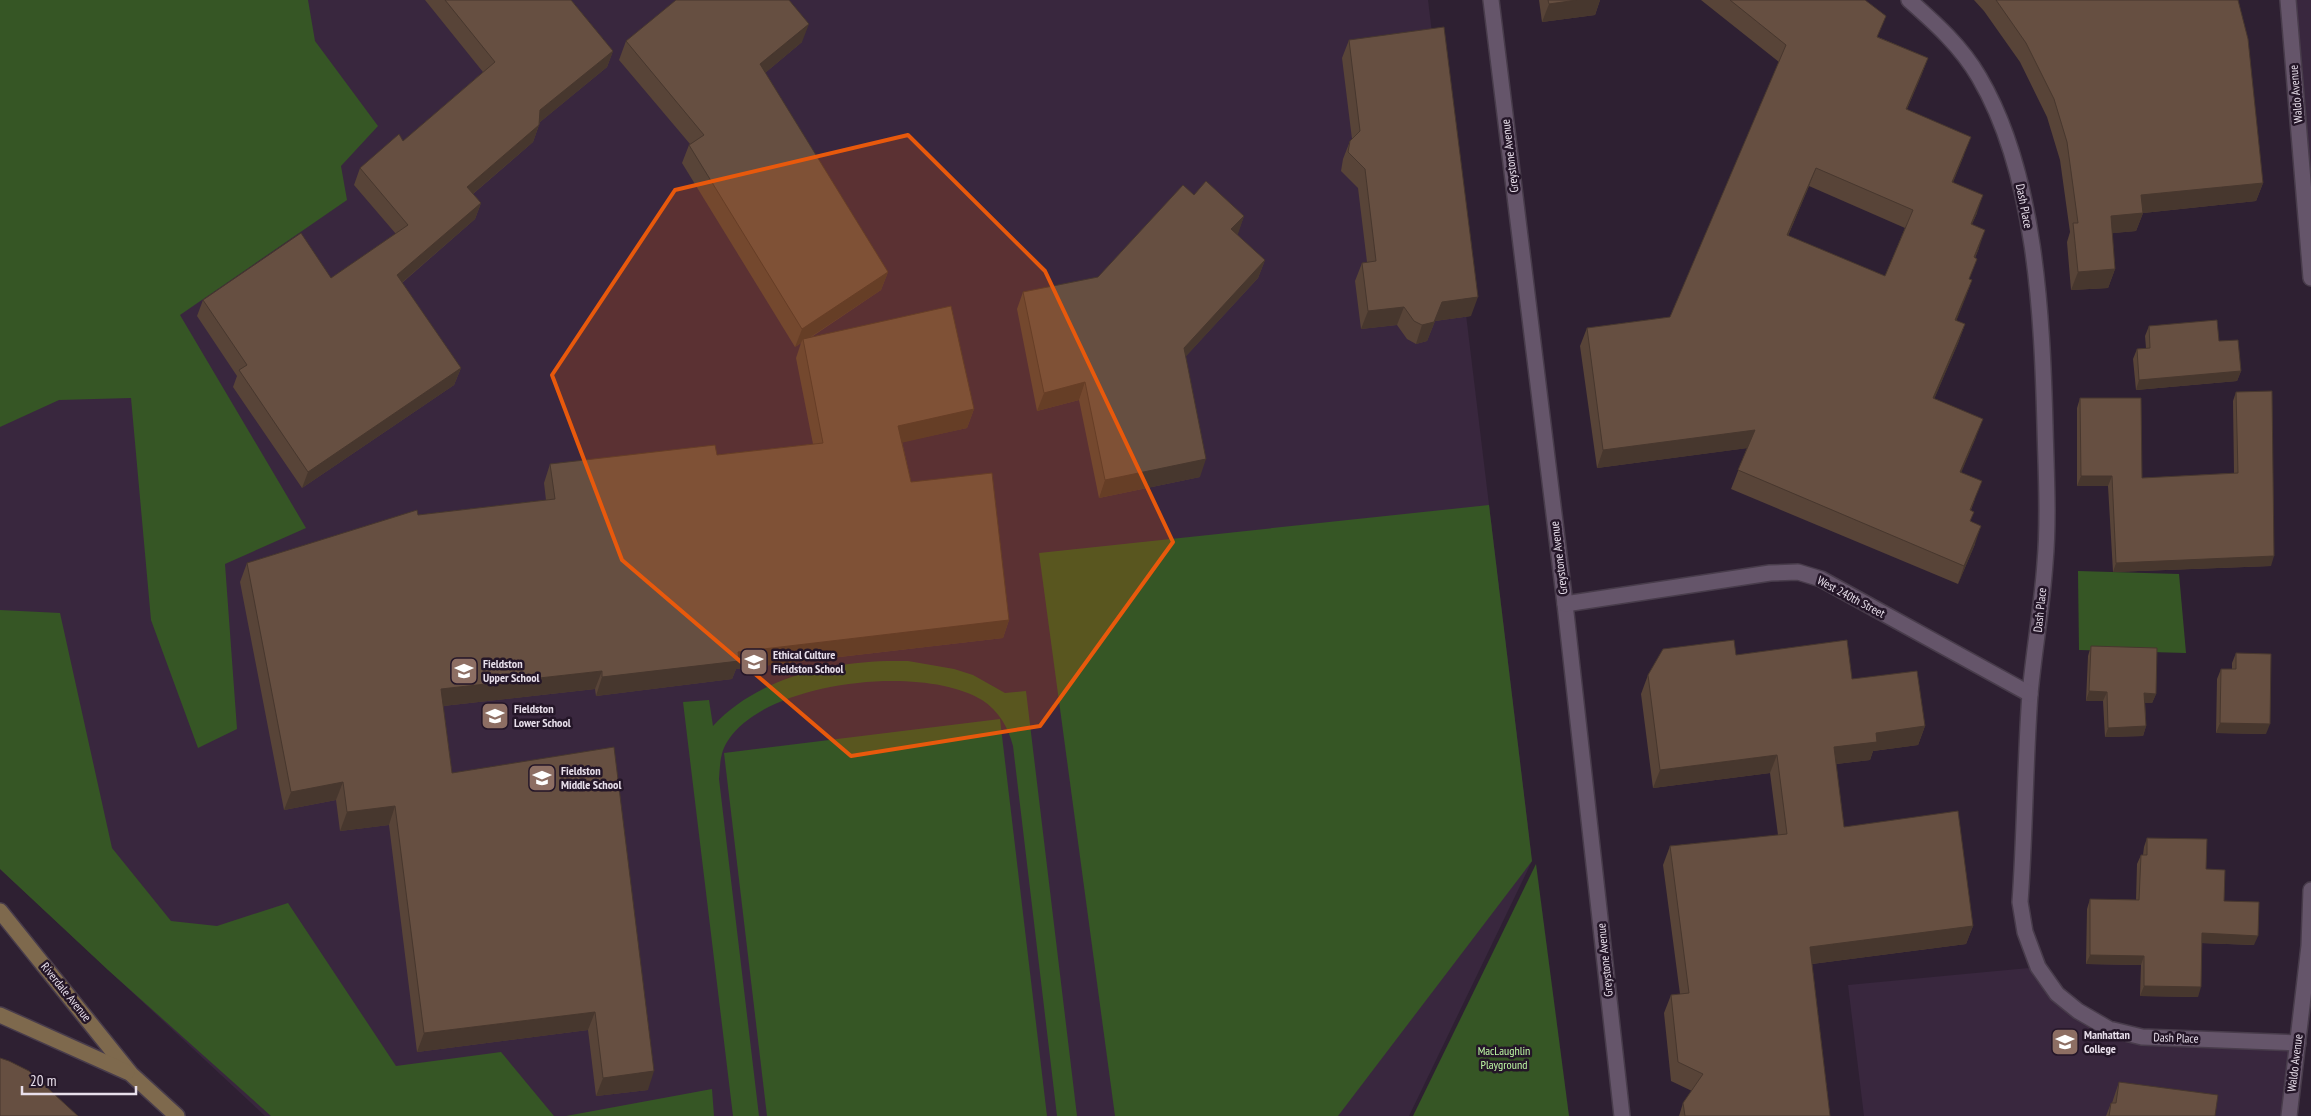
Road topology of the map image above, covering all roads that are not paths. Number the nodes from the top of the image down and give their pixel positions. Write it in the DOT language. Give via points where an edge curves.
graph roads {
  1 [pos="1491,0"];
  2 [pos="1909,0"];
  3 [pos="2288,0"];
  4 [pos="2311,278"];
  5 [pos="1564,604"];
  6 [pos="2030,694"];
  7 [pos="2311,890"];
  8 [pos="0,911"];
  9 [pos="0,1015"];
  10 [pos="2298,1043"];
  11 [pos="131,1074"];
  12 [pos="177,1116"];
  13 [pos="1622,1116"];
  14 [pos="2289,1116"];
  1 -- 5 [label="street, Greystone Avenue"];
  2 -- 6 [label="street, Dash Place" via="1946,32 1978,76 2002,124 2020,184 2030,238 2043,352 2046,459 2045,561"];
  3 -- 4 [label="street, Waldo Avenue"];
  5 -- 6 [label="street, West 240th Street" via="1770,573 1798,572 1821,580"];
  5 -- 13 [label="street, Greystone Avenue"];
  6 -- 10 [label="street, Dash Place" via="2020,902 2025,932 2038,967 2057,994 2109,1029 2142,1037"];
  7 -- 10 [label="street, Waldo Avenue" via="2309,946"];
  8 -- 11 [label="main road, Riverdale Avenue"];
  9 -- 11 [label="main road, Riverdale Avenue"];
  10 -- 14 [label="street, Waldo Avenue"];
  11 -- 12 [label="main road, Riverdale Avenue"];
}
